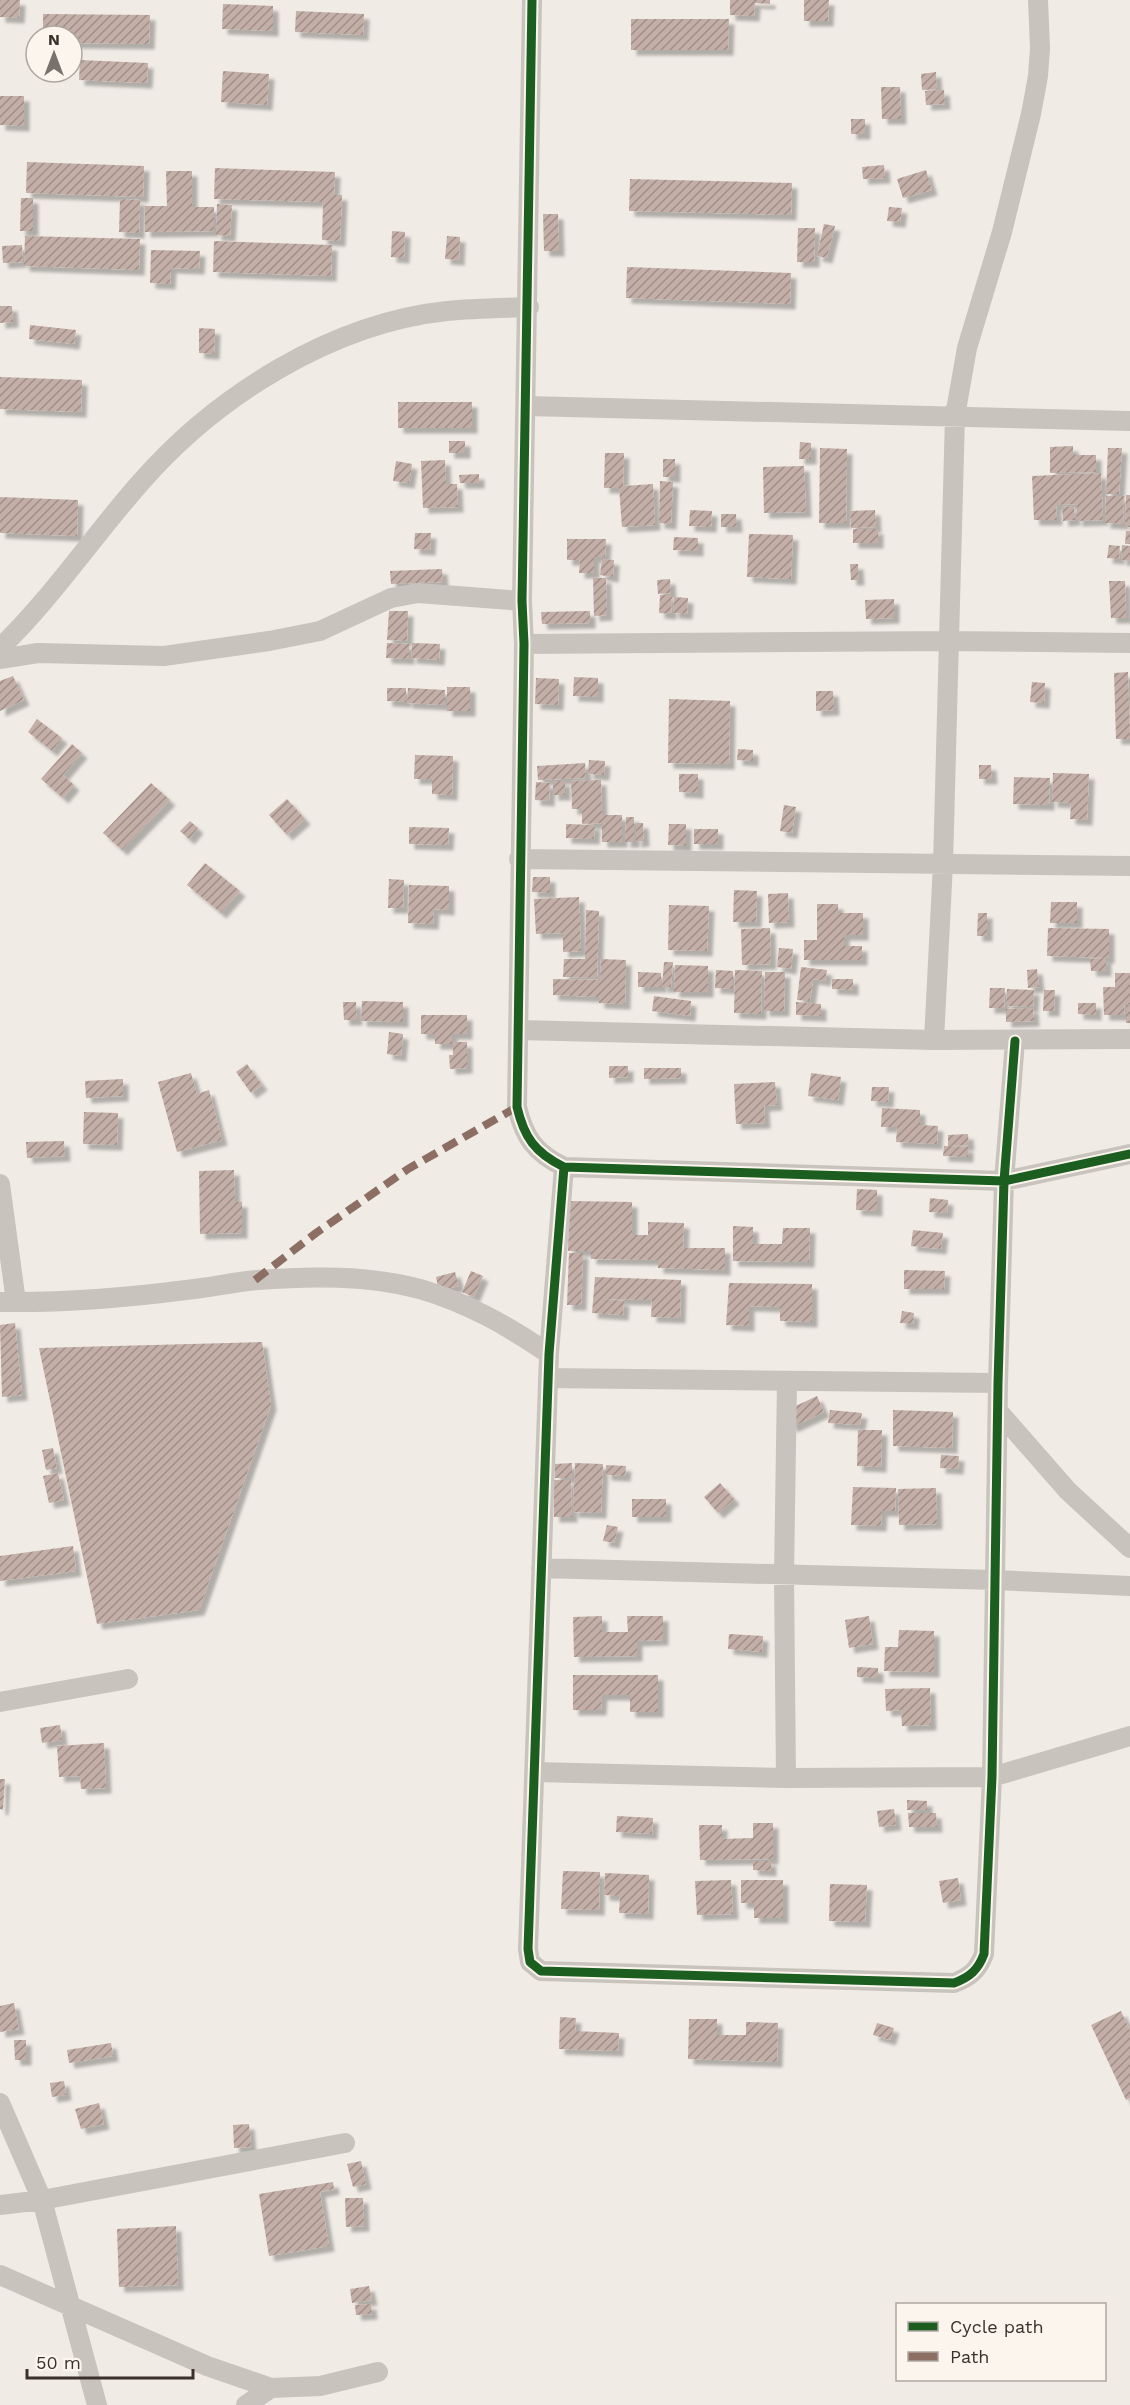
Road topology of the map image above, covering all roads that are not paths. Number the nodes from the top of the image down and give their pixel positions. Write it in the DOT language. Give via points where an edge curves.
graph roads {
  1 [pos="532,0"];
  2 [pos="1038,0"];
  3 [pos="529,307"];
  4 [pos="527,406"];
  5 [pos="955,416"];
  6 [pos="1130,421"];
  7 [pos="522,601"];
  8 [pos="948,641"];
  9 [pos="1130,643"];
  10 [pos="524,644"];
  11 [pos="0,648"];
  12 [pos="0,659"];
  13 [pos="519,859"];
  14 [pos="943,864"];
  15 [pos="1130,866"];
  16 [pos="519,1030"];
  17 [pos="1130,1039"];
  18 [pos="934,1040"];
  19 [pos="1015,1041"];
  20 [pos="1130,1154"];
  21 [pos="564,1167"];
  22 [pos="1004,1181"];
  23 [pos="0,1184"];
  24 [pos="8,1302"];
  25 [pos="549,1354"];
  26 [pos="549,1378"];
  27 [pos="787,1381"];
  28 [pos="998,1383"];
  29 [pos="998,1411"];
  30 [pos="1130,1548"];
  31 [pos="541,1568"];
  32 [pos="784,1575"];
  33 [pos="995,1580"];
  34 [pos="1130,1586"];
  35 [pos="128,1679"];
  36 [pos="0,1702"];
  37 [pos="1130,1736"];
  38 [pos="535,1773"];
  39 [pos="992,1777"];
  40 [pos="786,1778"];
  41 [pos="0,2103"];
  42 [pos="345,2143"];
  43 [pos="42,2200"];
  44 [pos="0,2205"];
  45 [pos="0,2275"];
  46 [pos="71,2306"];
  47 [pos="378,2372"];
  48 [pos="271,2388"];
  49 [pos="97,2405"];
  50 [pos="246,2405"];
  1 -- 3 [label="street"];
  2 -- 5 [label="street" via="1040,48 1031,114 1002,232 967,348"];
  3 -- 4 [label="street"];
  3 -- 11 [label="street" via="446,311 385,323 327,345 269,375 229,401 149,473"];
  4 -- 5 [label="street"];
  4 -- 7 [label="street"];
  5 -- 6 [label="street"];
  5 -- 8 [label="street"];
  7 -- 10 [label="street"];
  7 -- 12 [label="street" via="418,592 391,598 320,631 269,641 164,656 38,653"];
  8 -- 9 [label="street"];
  8 -- 10 [label="street"];
  8 -- 14 [label="street"];
  10 -- 13 [label="street"];
  13 -- 14 [label="street"];
  13 -- 16 [label="street"];
  14 -- 15 [label="street"];
  14 -- 18 [label="street"];
  16 -- 18 [label="street"];
  16 -- 21 [label="street" via="517,1107 521,1126 532,1144"];
  17 -- 19 [label="street"];
  18 -- 19 [label="street"];
  19 -- 22 [label="street"];
  20 -- 22 [label="street"];
  21 -- 22 [label="street"];
  21 -- 25 [label="street"];
  22 -- 28 [label="street"];
  23 -- 24 [label="street"];
  24 -- 25 [label="street" via="149,1295 255,1280 358,1279 417,1288 455,1301 507,1326"];
  25 -- 26 [label="street"];
  26 -- 27 [label="street"];
  26 -- 31 [label="street"];
  27 -- 28 [label="street"];
  27 -- 32 [label="street"];
  28 -- 29 [label="street"];
  29 -- 30 [label="street" via="1068,1491"];
  29 -- 33 [label="street"];
  31 -- 32 [label="street"];
  31 -- 38 [label="street"];
  32 -- 33 [label="street"];
  32 -- 40 [label="street"];
  33 -- 34 [label="street"];
  33 -- 39 [label="street"];
  35 -- 36 [label="street"];
  37 -- 39 [label="street"];
  38 -- 39 [label="street" via="528,1949 530,1962 538,1970 947,1983 971,1975 984,1954"];
  38 -- 40 [label="street"];
  39 -- 40 [label="street"];
  41 -- 43 [label="street"];
  42 -- 43 [label="street"];
  43 -- 44 [label="street"];
  43 -- 46 [label="street"];
  45 -- 46 [label="street"];
  46 -- 48 [label="street" via="207,2366"];
  46 -- 49 [label="street"];
  47 -- 48 [label="street" via="320,2386"];
  48 -- 50 [label="street"];
}
